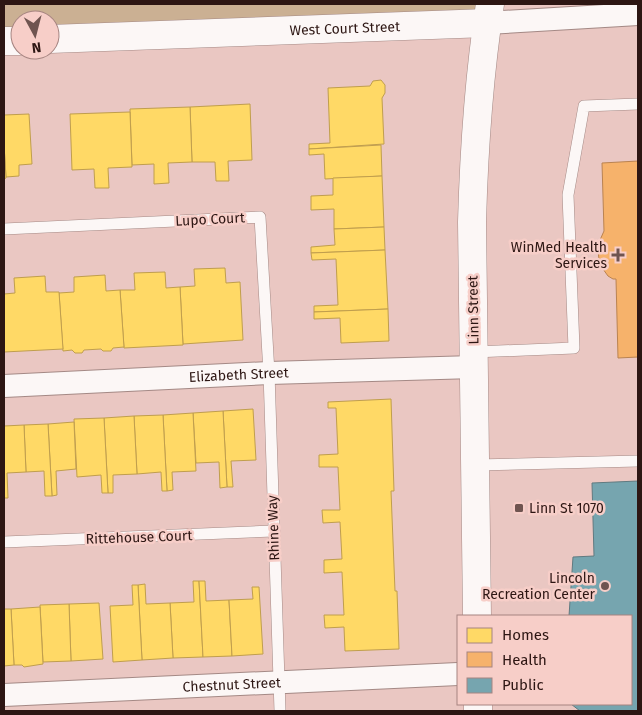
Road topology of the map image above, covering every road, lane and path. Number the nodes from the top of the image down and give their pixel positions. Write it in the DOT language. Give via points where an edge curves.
graph roads {
  1 [pos="489,13"];
  2 [pos="638,14"];
  3 [pos="60,38"];
  4 [pos="638,104"];
  5 [pos="4,229"];
  6 [pos="474,359"];
  7 [pos="269,373"];
  8 [pos="4,386"];
  9 [pos="638,461"];
  10 [pos="475,465"];
  11 [pos="273,531"];
  12 [pos="4,542"];
  13 [pos="477,615"];
  14 [pos="457,674"];
  15 [pos="279,682"];
  16 [pos="4,695"];
  17 [pos="280,711"];
  1 -- 2 [label="street, West Court Street"];
  1 -- 3 [label="street, West Court Street"];
  1 -- 6 [label="street, Linn Street" via="473,171"];
  4 -- 6 [label="lane" via="584,106 568,195 574,348"];
  5 -- 7 [label="lane, Lupo Court" via="260,217"];
  6 -- 7 [label="street, Elizabeth Street"];
  6 -- 10 [label="street, Linn Street"];
  7 -- 8 [label="street, Elizabeth Street"];
  7 -- 11 [label="lane, Rhine Way"];
  9 -- 10 [label="lane"];
  10 -- 13 [label="street, Linn Street"];
  11 -- 12 [label="lane, Rittehouse Court"];
  11 -- 15 [label="lane, Rhine Way"];
  14 -- 15 [label="street, Chestnut Street"];
  15 -- 16 [label="street, Chestnut Street"];
  15 -- 17 [label="lane, Rhine Way"];
}
